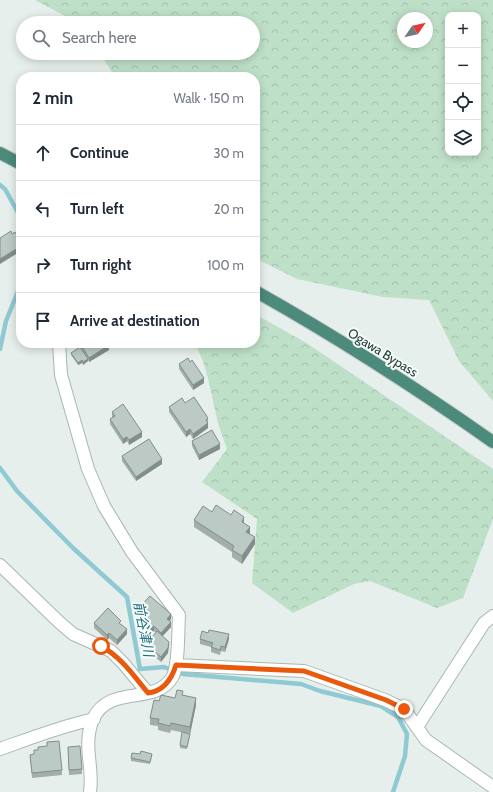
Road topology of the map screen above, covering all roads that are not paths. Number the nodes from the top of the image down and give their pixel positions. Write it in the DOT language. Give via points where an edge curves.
graph roads {
  1 [pos="0,153"];
  2 [pos="16,161"];
  3 [pos="260,294"];
  4 [pos="59,348"];
  5 [pos="493,442"];
  6 [pos="0,565"];
  7 [pos="493,616"];
  8 [pos="176,665"];
  9 [pos="148,693"];
  10 [pos="94,719"];
  11 [pos="417,727"];
  12 [pos="0,749"];
  13 [pos="493,787"];
  14 [pos="90,792"];
  1 -- 2 [label="highway"];
  3 -- 5 [label="highway, Ogawa Bypass" via="426,396"];
  4 -- 8 [label="street" via="61,375 88,470 104,506 132,552 179,615"];
  6 -- 9 [label="street" via="73,634 111,651"];
  7 -- 11 [label="street" via="484,623"];
  8 -- 9 [label="street" via="164,686"];
  8 -- 11 [label="street" via="304,671 386,700 404,709"];
  9 -- 10 [label="street" via="106,703 98,710"];
  10 -- 12 [label="street"];
  10 -- 14 [label="street" via="89,732 87,750"];
  11 -- 13 [label="street" via="426,740"];
}
